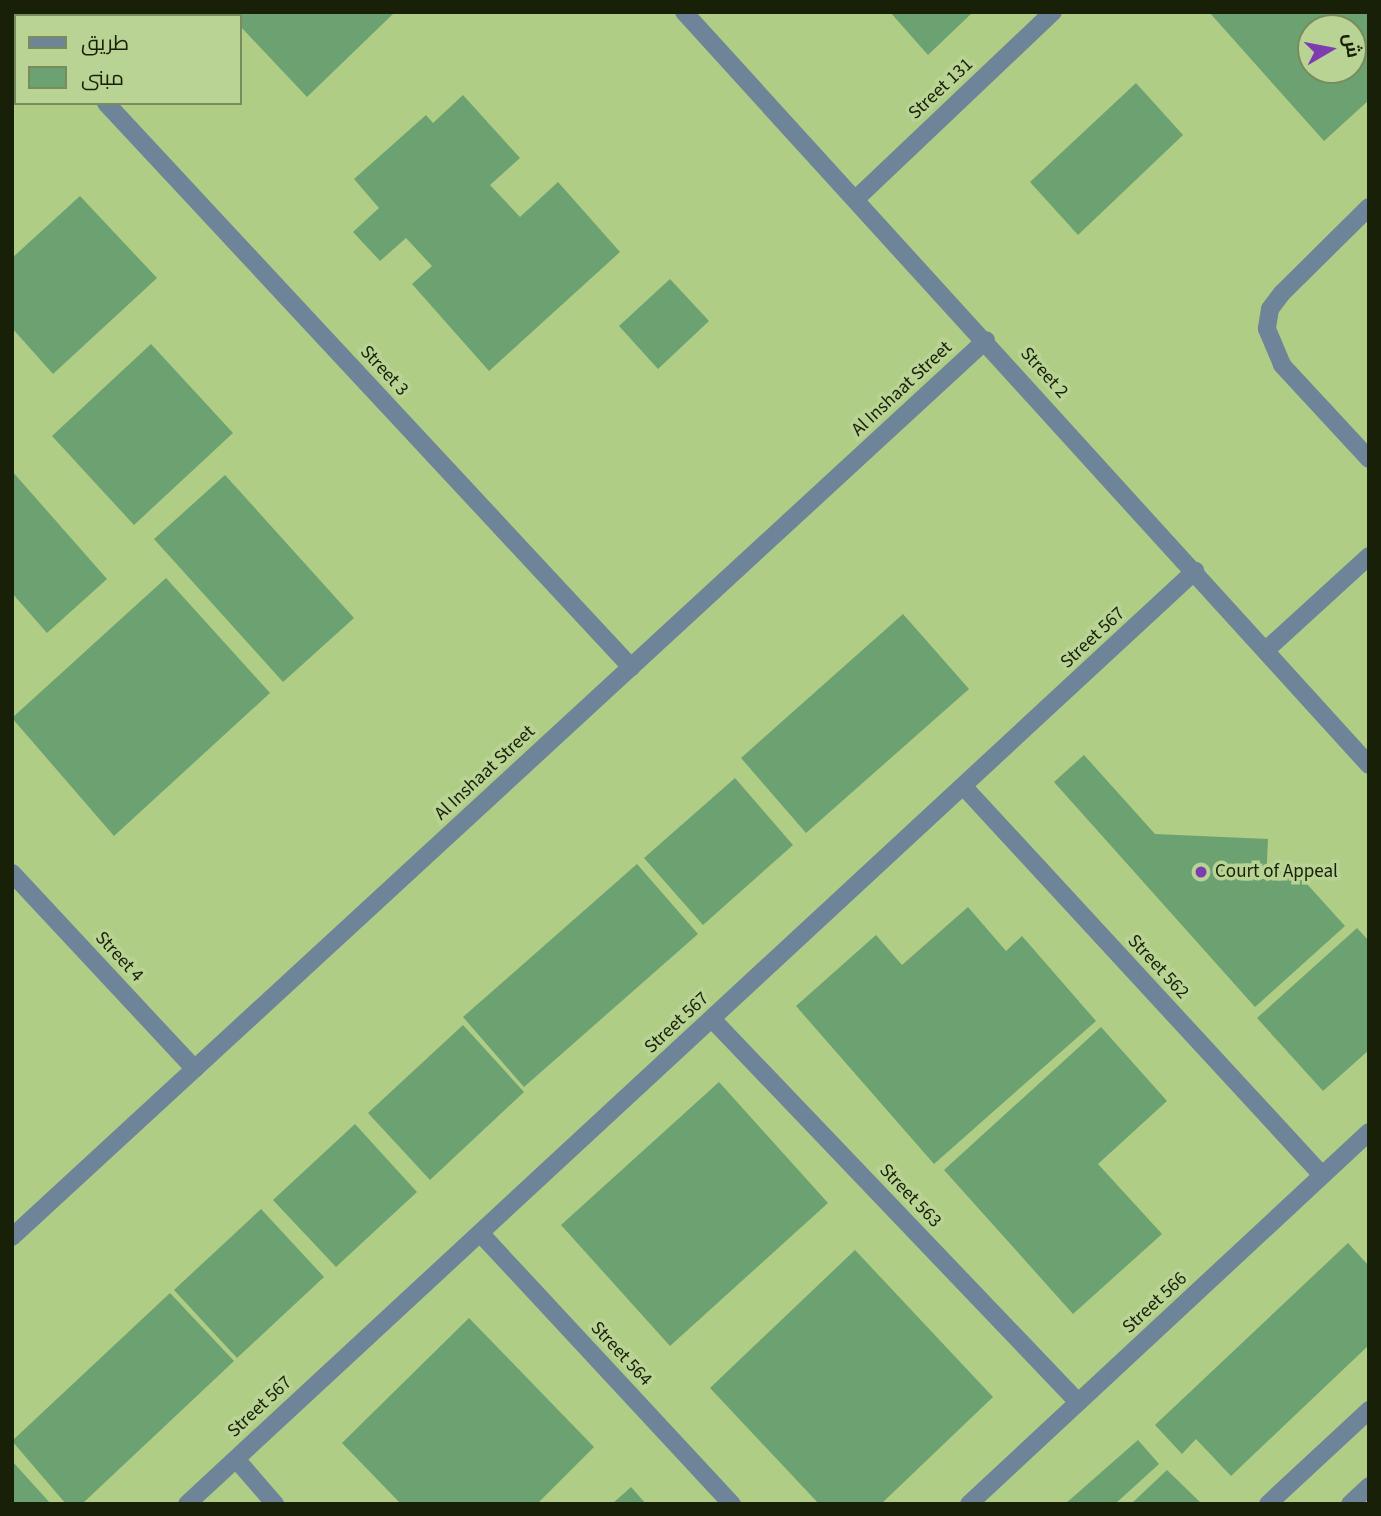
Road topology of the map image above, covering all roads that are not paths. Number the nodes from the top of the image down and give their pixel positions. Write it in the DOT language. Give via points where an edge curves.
graph roads {
  1 [pos="684,12"];
  2 [pos="1053,12"];
  3 [pos="108,105"];
  4 [pos="858,197"];
  5 [pos="1369,207"];
  6 [pos="986,340"];
  7 [pos="1369,459"];
  8 [pos="1369,556"];
  9 [pos="1195,571"];
  10 [pos="1266,650"];
  11 [pos="631,667"];
  12 [pos="1369,765"];
  13 [pos="964,787"];
  14 [pos="12,873"];
  15 [pos="712,1019"];
  16 [pos="195,1069"];
  17 [pos="1369,1132"];
  18 [pos="1322,1175"];
  19 [pos="480,1233"];
  20 [pos="12,1237"];
  21 [pos="1078,1402"];
  22 [pos="1369,1409"];
  23 [pos="236,1458"];
  24 [pos="1369,1486"];
  25 [pos="187,1504"];
  26 [pos="275,1504"];
  27 [pos="732,1504"];
  28 [pos="969,1504"];
  29 [pos="1268,1504"];
  30 [pos="1350,1504"];
  1 -- 4 [label="street, Street 2"];
  2 -- 4 [label="street, Street 131"];
  3 -- 11 [label="street, Street 3"];
  4 -- 6 [label="street, Street 2"];
  5 -- 7 [label="street" via="1282,293 1270,309 1267,329 1282,365"];
  6 -- 9 [label="street, Street 2"];
  6 -- 11 [label="street, Al Inshaat Street"];
  8 -- 10 [label="street"];
  9 -- 10 [label="street, Street 2"];
  9 -- 13 [label="street, Street 567"];
  10 -- 12 [label="street, Street 2"];
  11 -- 16 [label="street, Al Inshaat Street"];
  13 -- 15 [label="street, Street 567"];
  13 -- 18 [label="street, Street 562"];
  14 -- 16 [label="street, Street 4"];
  15 -- 19 [label="street, Street 567"];
  15 -- 21 [label="street, Street 563"];
  16 -- 20 [label="street, Al Inshaat Street"];
  17 -- 18 [label="street, Street 566"];
  18 -- 21 [label="street, Street 566"];
  19 -- 23 [label="street, Street 567"];
  19 -- 27 [label="street, Street 564"];
  21 -- 28 [label="street, Street 566"];
  22 -- 29 [label="street"];
  23 -- 25 [label="street, Street 567"];
  23 -- 26 [label="street"];
  24 -- 30 [label="street"];
}
